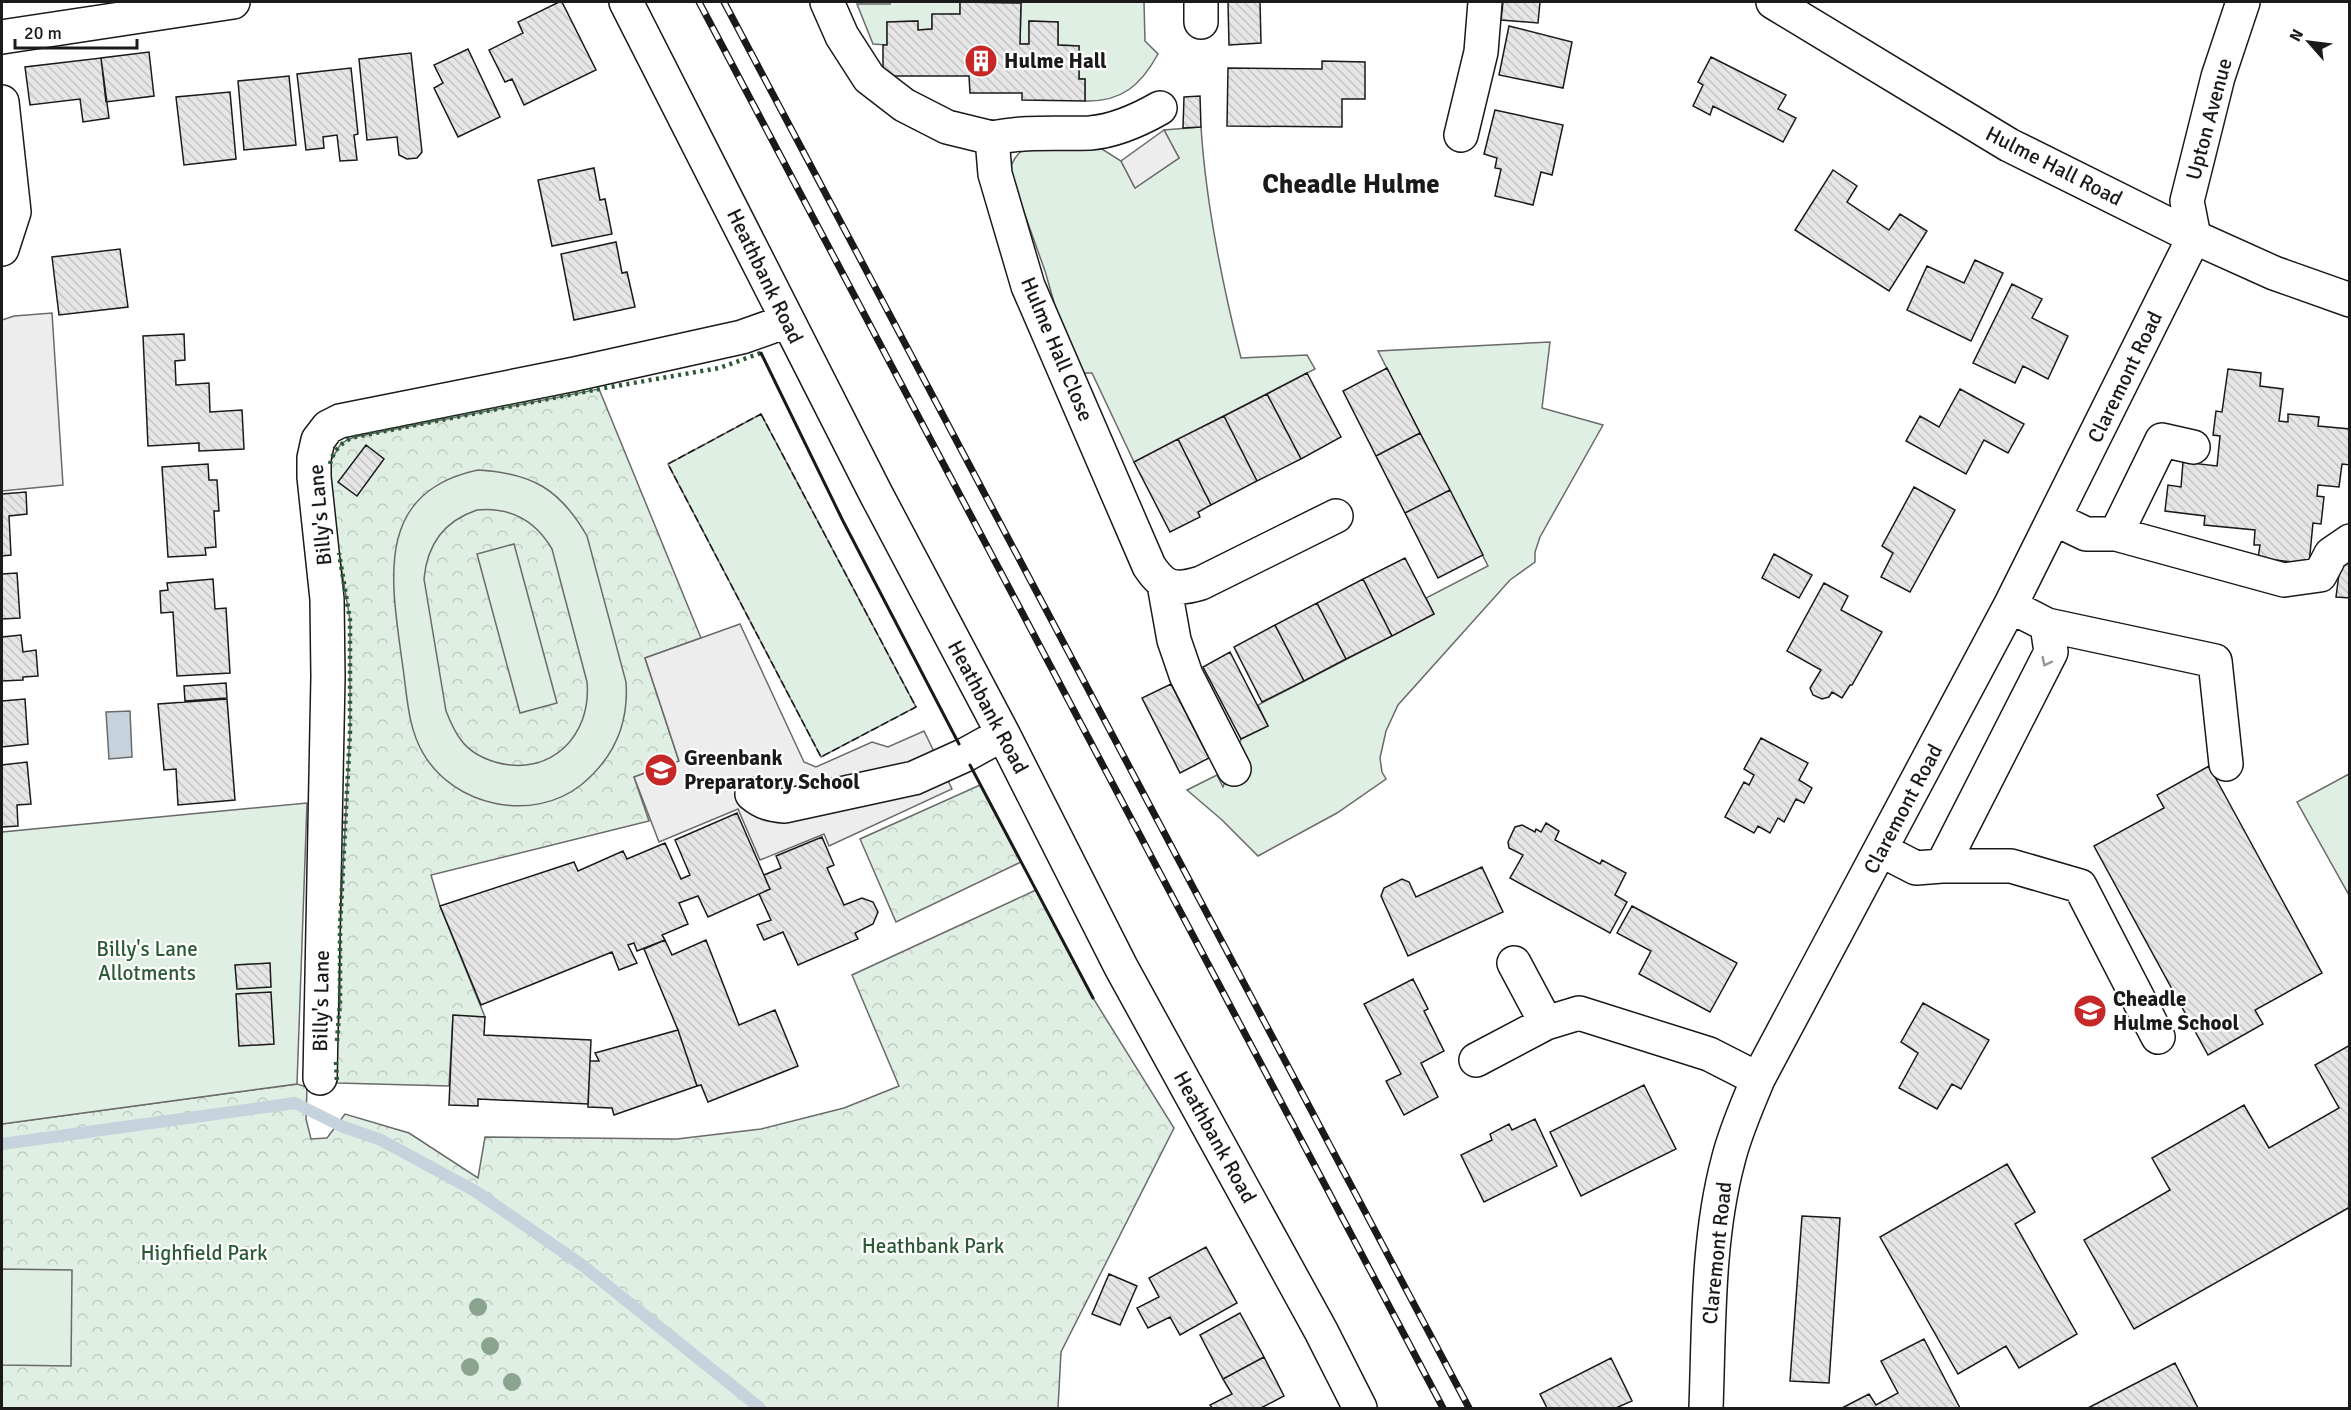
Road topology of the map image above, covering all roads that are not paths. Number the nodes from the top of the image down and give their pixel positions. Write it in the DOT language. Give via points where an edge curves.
graph roads {
  1 [pos="233,2"];
  2 [pos="626,2"];
  3 [pos="827,2"];
  4 [pos="1485,2"];
  5 [pos="1773,2"];
  6 [pos="2242,2"];
  7 [pos="2,37"];
  8 [pos="2,102"];
  9 [pos="1160,108"];
  10 [pos="1461,135"];
  11 [pos="992,138"];
  12 [pos="2194,237"];
  13 [pos="2,249"];
  14 [pos="2349,300"];
  15 [pos="787,321"];
  16 [pos="2193,447"];
  17 [pos="1336,516"];
  18 [pos="2055,519"];
  19 [pos="2116,534"];
  20 [pos="2349,541"];
  21 [pos="1164,584"];
  22 [pos="2010,606"];
  23 [pos="2047,625"];
  24 [pos="1003,734"];
  25 [pos="2226,764"];
  26 [pos="1234,769"];
  27 [pos="752,794"];
  28 [pos="1881,850"];
  29 [pos="1942,866"];
  30 [pos="1514,963"];
  31 [pos="1546,1023"];
  32 [pos="2158,1037"];
  33 [pos="1476,1060"];
  34 [pos="320,1078"];
  35 [pos="1758,1079"];
  36 [pos="1360,1408"];
  37 [pos="1706,1408"];
  1 -- 7 [label="street"];
  2 -- 15 [label="street, Heathbank Road"];
  3 -- 11 [label="street" via="842,36 869,78 904,105 947,127"];
  4 -- 10 [label="street" via="1481,52"];
  5 -- 12 [label="street, Hulme Hall Road" via="2009,145"];
  6 -- 12 [label="street, Upton Avenue" via="2218,77 2187,201"];
  8 -- 13 [label="street" via="14,212"];
  9 -- 11 [label="street" via="1126,124 1091,133 1018,132"];
  11 -- 21 [label="street, Hulme Hall Close" via="995,174 1028,285 1149,566"];
  12 -- 14 [label="street, Hulme Hall Road" via="2274,273"];
  12 -- 18 [label="street, Claremont Road"];
  15 -- 24 [label="street, Heathbank Road"];
  15 -- 34 [label="street, Billy's Lane" via="742,337 586,372 340,421 318,440 314,477 327,599 328,666"];
  16 -- 19 [label="street" via="2162,440"];
  17 -- 21 [label="street" via="1201,584 1184,588"];
  18 -- 19 [label="street" via="2086,534"];
  18 -- 22 [label="street, Claremont Road"];
  19 -- 20 [label="street" via="2284,580 2320,574 2331,554"];
  21 -- 26 [label="street" via="1174,640 1186,675"];
  22 -- 23 [label="street"];
  22 -- 28 [label="street, Claremont Road"];
  23 -- 25 [label="street" via="2215,661"];
  23 -- 29 [label="street, one-way" via="2051,652"];
  24 -- 27 [label="street" via="914,778 785,806 774,806"];
  24 -- 36 [label="street, Heathbank Road" via="1122,967"];
  28 -- 29 [label="street" via="1916,868"];
  28 -- 35 [label="street, Claremont Road"];
  29 -- 32 [label="street" via="2011,866 2080,886"];
  30 -- 31 [label="street"];
  31 -- 33 [label="street"];
  31 -- 35 [label="street" via="1579,1014 1709,1054"];
  35 -- 37 [label="street, Claremont Road" via="1741,1118 1720,1195"];
}
